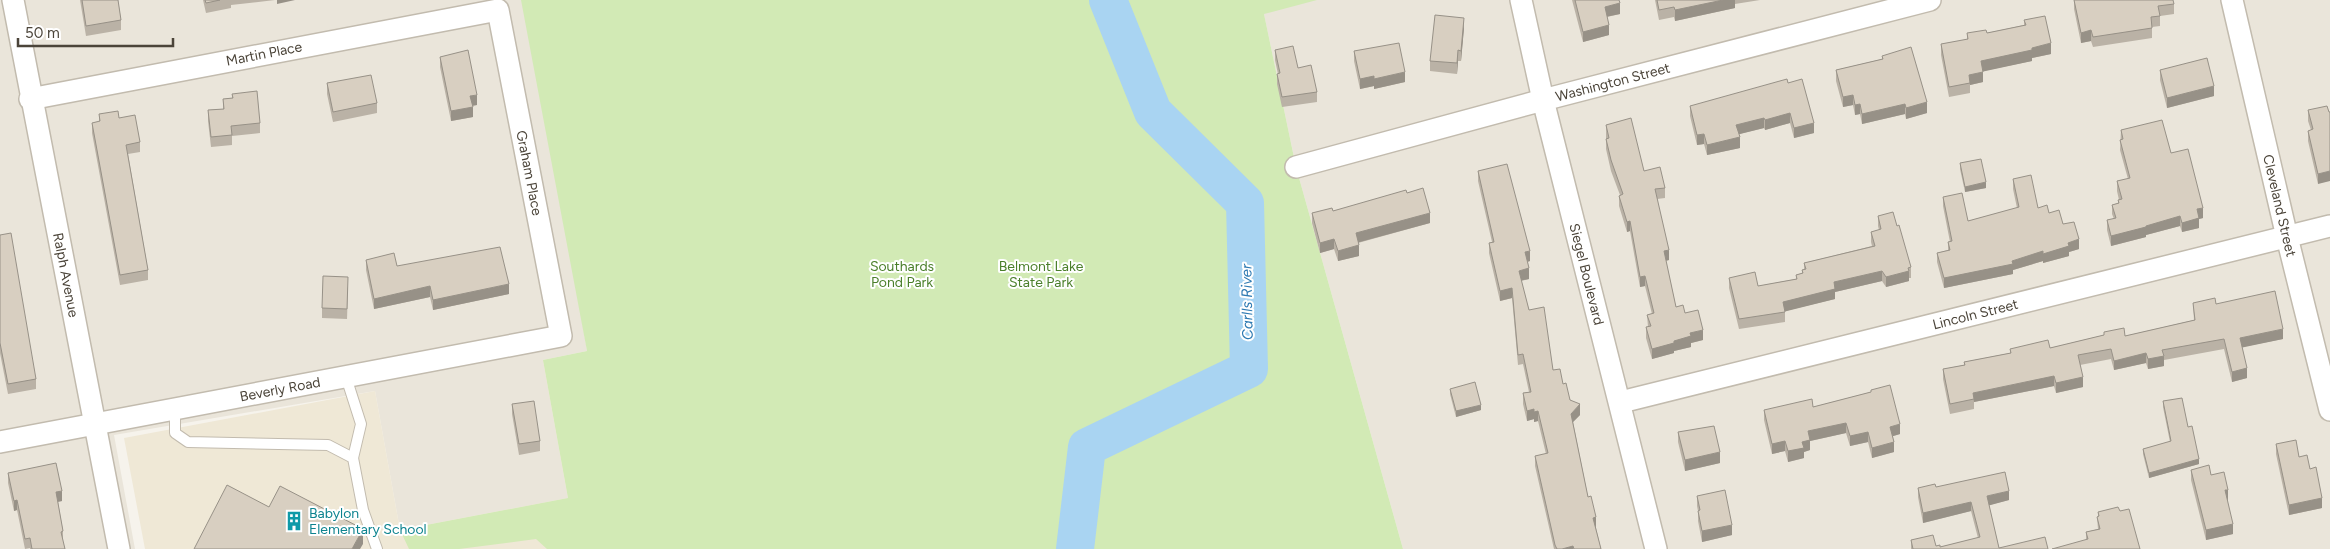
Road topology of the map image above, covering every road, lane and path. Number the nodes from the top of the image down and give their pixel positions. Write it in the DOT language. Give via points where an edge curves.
graph roads {
  1 [pos="13,0"];
  2 [pos="1521,0"];
  3 [pos="1930,0"];
  4 [pos="2232,0"];
  5 [pos="498,10"];
  6 [pos="30,98"];
  7 [pos="1543,100"];
  8 [pos="1296,167"];
  9 [pos="2330,226"];
  10 [pos="2287,236"];
  11 [pos="561,336"];
  12 [pos="346,377"];
  13 [pos="1621,402"];
  14 [pos="174,410"];
  15 [pos="2330,410"];
  16 [pos="96,424"];
  17 [pos="0,442"];
  18 [pos="353,458"];
  19 [pos="119,549"];
  20 [pos="377,549"];
  21 [pos="1656,549"];
  1 -- 6 [label="street, Ralph Avenue"];
  2 -- 7 [label="street, Siegel Boulevard"];
  3 -- 7 [label="street, Washington Street"];
  4 -- 10 [label="street, Cleveland Street"];
  5 -- 6 [label="street, Martin Place"];
  5 -- 11 [label="street, Graham Place"];
  6 -- 16 [label="street, Ralph Avenue"];
  7 -- 8 [label="street, Washington Street"];
  7 -- 13 [label="street, Siegel Boulevard"];
  9 -- 10 [label="street, Lincoln Street"];
  10 -- 13 [label="street, Lincoln Street"];
  10 -- 15 [label="street, Cleveland Street"];
  11 -- 12 [label="street, Beverly Road"];
  12 -- 14 [label="street, Beverly Road"];
  12 -- 18 [label="lane" via="361,424"];
  13 -- 21 [label="street, Siegel Boulevard"];
  14 -- 16 [label="street, Beverly Road"];
  14 -- 18 [label="lane" via="175,433 188,442 328,445"];
  16 -- 17 [label="street, Beverly Road"];
  16 -- 19 [label="street, Ralph Avenue"];
  18 -- 20 [label="lane" via="363,510"];
}
